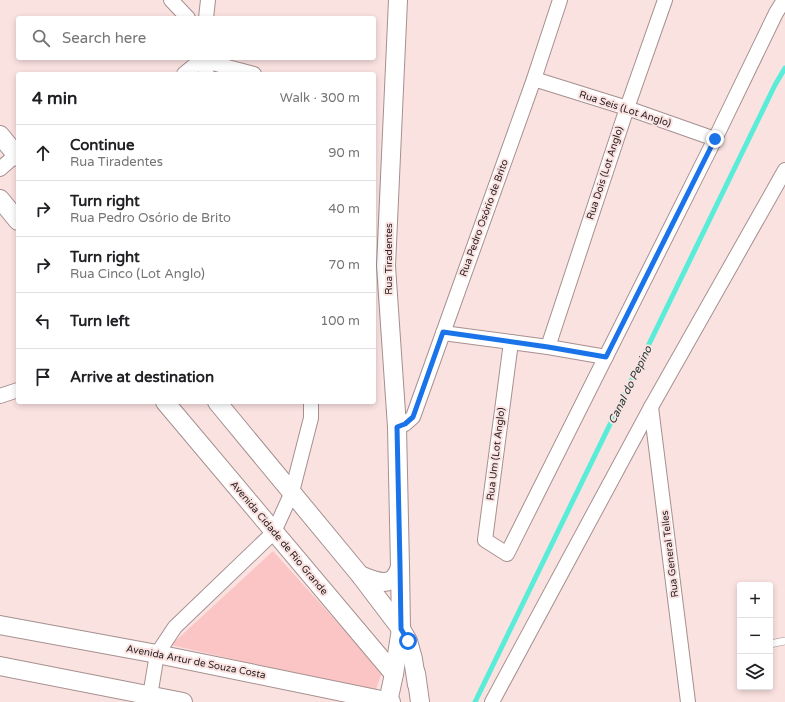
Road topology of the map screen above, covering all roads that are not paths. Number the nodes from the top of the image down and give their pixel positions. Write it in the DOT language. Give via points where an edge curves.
graph roads {
  1 [pos="171,0"];
  2 [pos="208,0"];
  3 [pos="398,0"];
  4 [pos="560,0"];
  5 [pos="664,0"];
  6 [pos="784,0"];
  7 [pos="186,16"];
  8 [pos="206,16"];
  9 [pos="200,60"];
  10 [pos="201,60"];
  11 [pos="205,60"];
  12 [pos="186,72"];
  13 [pos="206,72"];
  14 [pos="247,72"];
  15 [pos="534,79"];
  16 [pos="627,108"];
  17 [pos="0,135"];
  18 [pos="715,139"];
  19 [pos="16,155"];
  20 [pos="16,157"];
  21 [pos="0,169"];
  22 [pos="785,170"];
  23 [pos="0,199"];
  24 [pos="16,219"];
  25 [pos="443,332"];
  26 [pos="511,342"];
  27 [pos="548,347"];
  28 [pos="606,357"];
  29 [pos="16,391"];
  30 [pos="0,396"];
  31 [pos="167,404"];
  32 [pos="219,404"];
  33 [pos="310,404"];
  34 [pos="651,407"];
  35 [pos="397,427"];
  36 [pos="292,492"];
  37 [pos="399,518"];
  38 [pos="274,532"];
  39 [pos="400,566"];
  40 [pos="360,575"];
  41 [pos="0,625"];
  42 [pos="401,629"];
  43 [pos="785,641"];
  44 [pos="773,643"];
  45 [pos="158,654"];
  46 [pos="0,666"];
  47 [pos="394,674"];
  48 [pos="417,684"];
  49 [pos="150,699"];
  50 [pos="182,702"];
  51 [pos="389,702"];
  52 [pos="420,702"];
  53 [pos="492,702"];
  54 [pos="688,702"];
  1 -- 7 [label="street"];
  2 -- 8 [label="street"];
  3 -- 35 [label="street, Rua Tiradentes" via="386,266"];
  4 -- 15 [label="street, Rua Pedro Osório de Brito"];
  5 -- 16 [label="street, Rua Dois (Lot Anglo)"];
  6 -- 18 [label="street"];
  9 -- 12 [label="street"];
  10 -- 13 [label="street"];
  11 -- 14 [label="street"];
  15 -- 16 [label="street, Rua Seis (Lot Anglo)"];
  15 -- 25 [label="street, Rua Pedro Osório de Brito"];
  16 -- 18 [label="street, Rua Seis (Lot Anglo)"];
  16 -- 27 [label="street, Rua Dois (Lot Anglo)"];
  17 -- 19 [label="street"];
  18 -- 28 [label="street"];
  20 -- 21 [label="street"];
  22 -- 34 [label="street"];
  23 -- 24 [label="street"];
  25 -- 26 [label="street"];
  25 -- 35 [label="street, Rua Pedro Osório de Brito" via="413,417"];
  26 -- 27 [label="street"];
  26 -- 28 [label="street, Rua Um (Lot Anglo)" via="485,540 507,554"];
  27 -- 28 [label="street"];
  29 -- 30 [label="street"];
  31 -- 38 [label="street, Avenida Cidade de Rio Grande"];
  32 -- 36 [label="street"];
  33 -- 36 [label="street" via="311,418"];
  34 -- 53 [label="street"];
  34 -- 54 [label="street, Rua General Telles"];
  35 -- 37 [label="street, Rua Tiradentes"];
  36 -- 38 [label="street"];
  36 -- 40 [label="street"];
  37 -- 39 [label="street, Rua Tiradentes"];
  37 -- 48 [label="street, Rua Tiradentes"];
  38 -- 45 [label="street" via="175,627"];
  38 -- 47 [label="street, Avenida Cidade de Rio Grande"];
  39 -- 40 [label="street" via="390,581 378,582"];
  39 -- 42 [label="street, Rua Tiradentes"];
  40 -- 42 [label="street"];
  41 -- 45 [label="street, Avenida Artur de Souza Costa"];
  42 -- 47 [label="street, Rua Tiradentes"];
  42 -- 48 [label="street" via="408,641"];
  43 -- 44 [label="lane"];
  45 -- 49 [label="street"];
  45 -- 51 [label="street, Avenida Artur de Souza Costa"];
  46 -- 49 [label="street"];
  47 -- 51 [label="street, Rua Tiradentes"];
  48 -- 52 [label="street, Rua Tiradentes"];
  49 -- 50 [label="street"];
}
